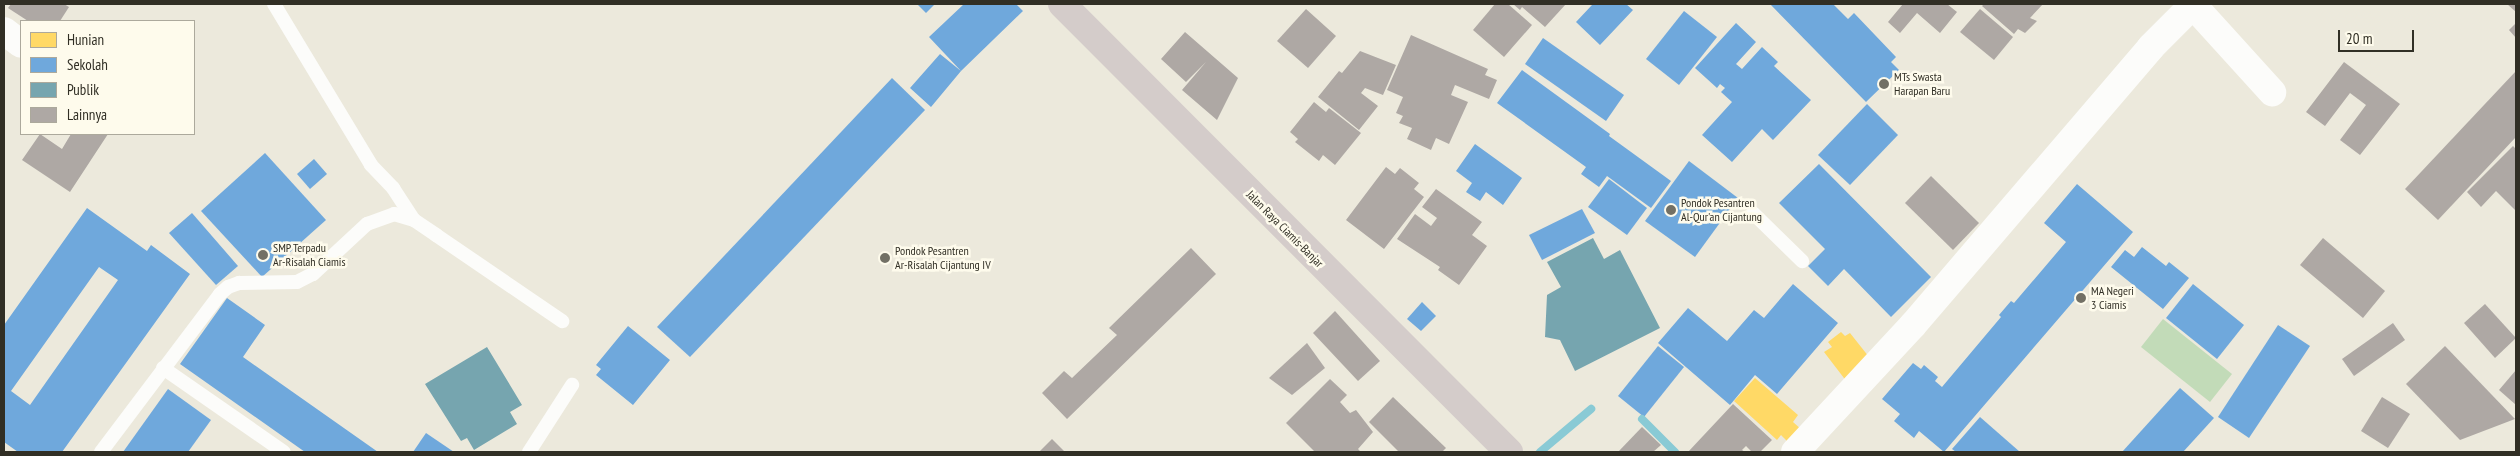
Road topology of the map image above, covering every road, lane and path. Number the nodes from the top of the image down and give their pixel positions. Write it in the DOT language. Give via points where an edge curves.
graph roads {
  1 [pos="274,4"];
  2 [pos="1062,4"];
  3 [pos="2193,4"];
  4 [pos="4,31"];
  5 [pos="20,43"];
  6 [pos="2272,92"];
  7 [pos="1753,213"];
  8 [pos="414,220"];
  9 [pos="1802,262"];
  10 [pos="562,321"];
  11 [pos="163,368"];
  12 [pos="572,384"];
  13 [pos="101,452"];
  14 [pos="284,452"];
  15 [pos="529,452"];
  16 [pos="1509,452"];
  17 [pos="1795,452"];
  1 -- 8 [label="lane" via="371,165 394,188"];
  2 -- 16 [label="highway, Jalan Raya Ciamis-Banjar"];
  3 -- 6 [label="street"];
  3 -- 17 [label="street" via="2152,47 1913,325"];
  4 -- 5 [label="street"];
  7 -- 9 [label="lane"];
  8 -- 10 [label="lane"];
  8 -- 11 [label="lane" via="394,214 367,224 314,274 297,282 228,287"];
  11 -- 13 [label="lane"];
  11 -- 14 [label="lane"];
  12 -- 15 [label="lane"];
}
